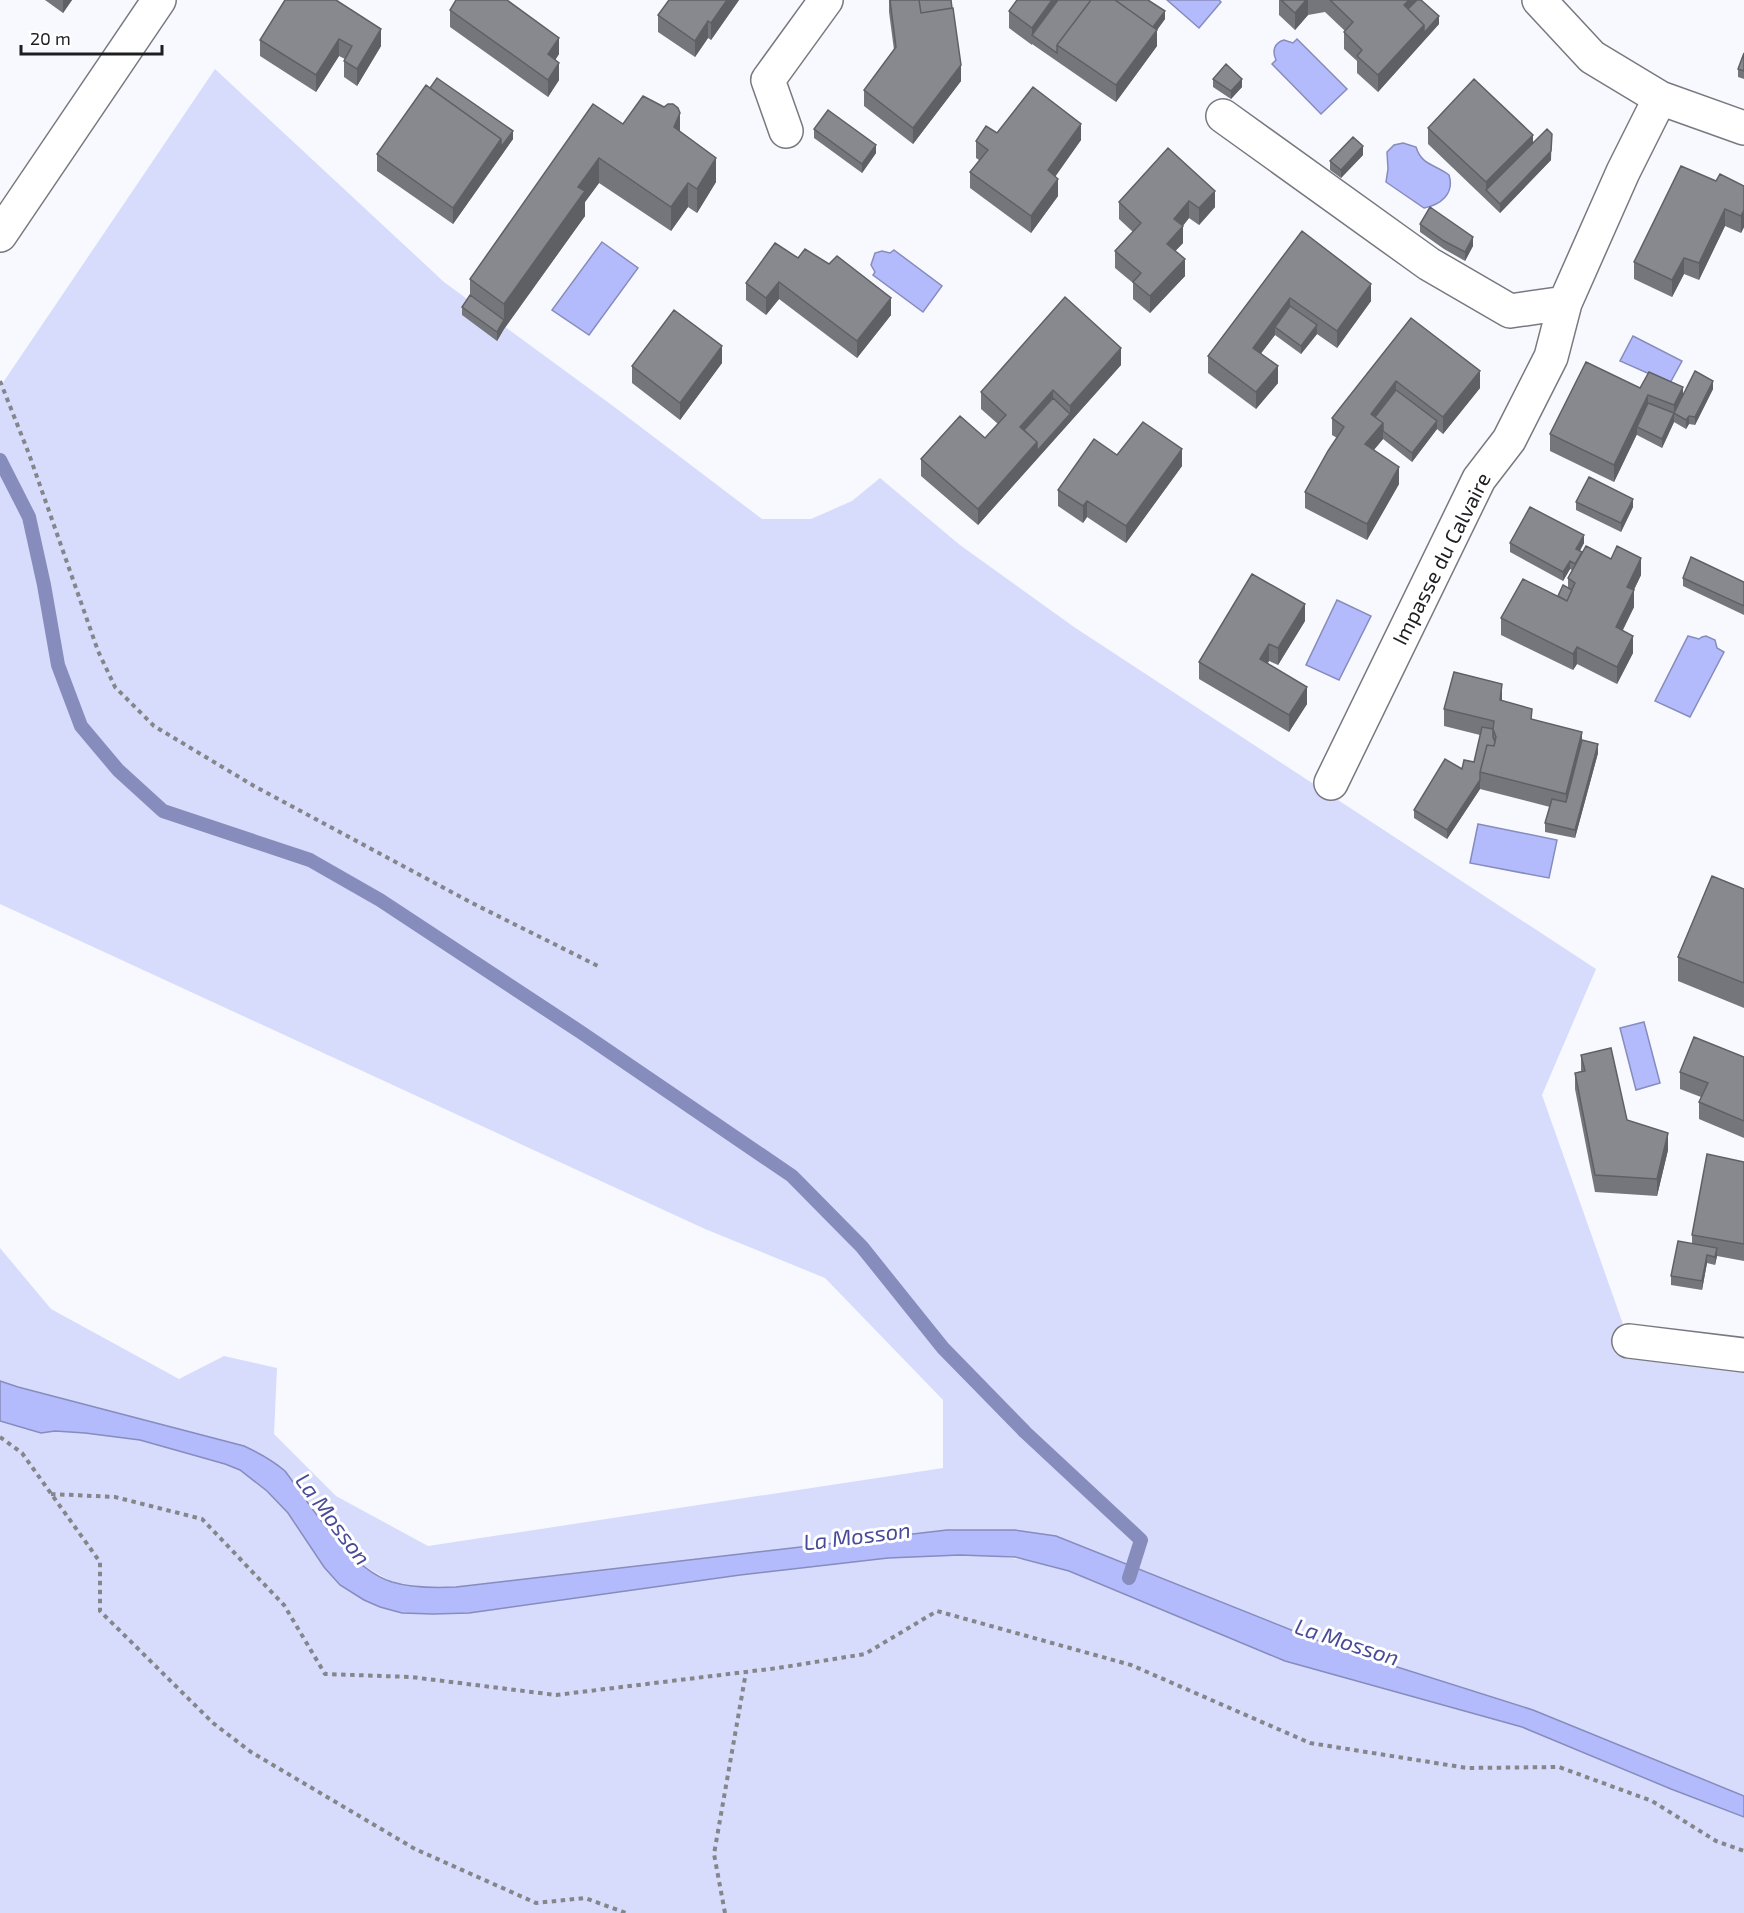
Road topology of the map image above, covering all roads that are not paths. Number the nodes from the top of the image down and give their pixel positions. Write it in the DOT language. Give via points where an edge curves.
graph roads {
  1 [pos="159,0"];
  2 [pos="826,0"];
  3 [pos="1539,0"];
  4 [pos="1660,98"];
  5 [pos="1223,116"];
  6 [pos="1744,128"];
  7 [pos="786,131"];
  8 [pos="0,235"];
  9 [pos="1565,303"];
  10 [pos="1331,783"];
  11 [pos="1629,1341"];
  12 [pos="1744,1355"];
  1 -- 8 [label="street"];
  2 -- 7 [label="street" via="768,80"];
  3 -- 4 [label="street" via="1592,57"];
  4 -- 6 [label="street"];
  4 -- 9 [label="street, Impasse du Calvaire"];
  5 -- 9 [label="street" via="1429,264 1510,311"];
  9 -- 10 [label="street, Impasse du Calvaire" via="1551,357 1509,440 1479,479"];
  11 -- 12 [label="street"];
}
